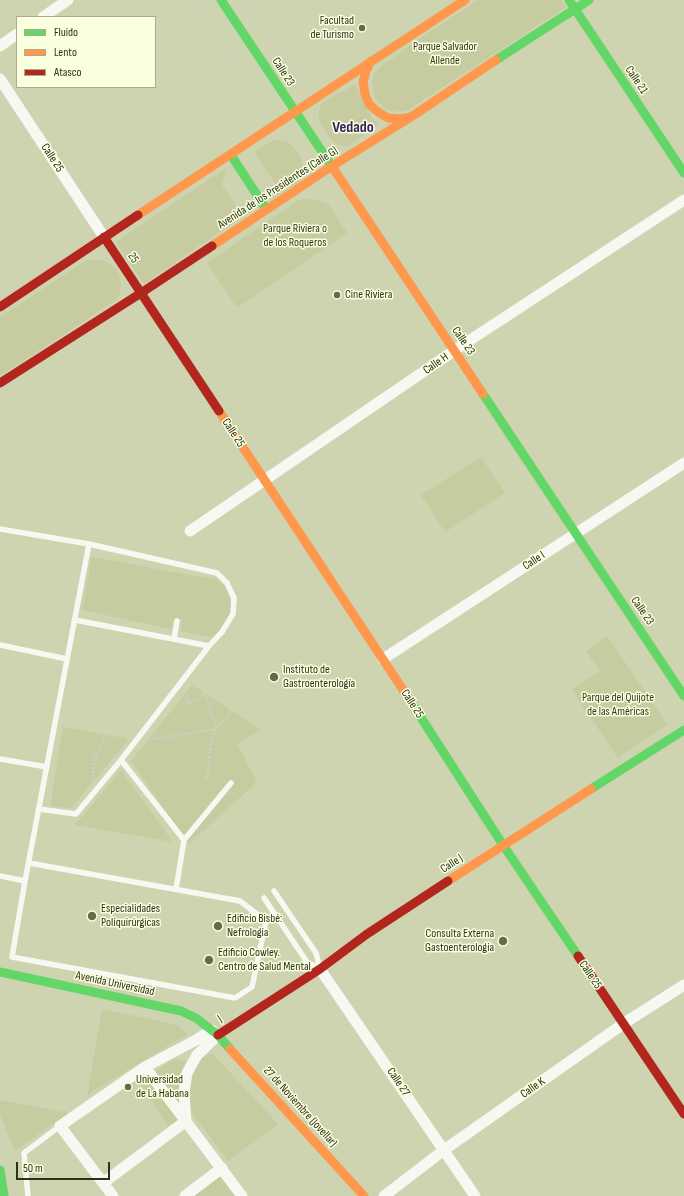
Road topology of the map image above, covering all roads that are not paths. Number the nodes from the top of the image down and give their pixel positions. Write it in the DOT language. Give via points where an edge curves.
graph roads {
  1 [pos="68,0"];
  2 [pos="221,0"];
  3 [pos="465,0"];
  4 [pos="569,0"];
  5 [pos="589,0"];
  6 [pos="575,9"];
  7 [pos="44,16"];
  8 [pos="16,35"];
  9 [pos="0,46"];
  10 [pos="372,61"];
  11 [pos="0,78"];
  12 [pos="295,112"];
  13 [pos="411,117"];
  14 [pos="231,155"];
  15 [pos="332,166"];
  16 [pos="684,173"];
  17 [pos="684,200"];
  18 [pos="266,209"];
  19 [pos="104,237"];
  20 [pos="141,292"];
  21 [pos="0,307"];
  22 [pos="455,351"];
  23 [pos="0,383"];
  24 [pos="684,463"];
  25 [pos="265,481"];
  26 [pos="0,529"];
  27 [pos="190,531"];
  28 [pos="576,534"];
  29 [pos="89,544"];
  30 [pos="75,620"];
  31 [pos="177,621"];
  32 [pos="174,639"];
  33 [pos="0,645"];
  34 [pos="209,646"];
  35 [pos="67,659"];
  36 [pos="383,659"];
  37 [pos="684,696"];
  38 [pos="684,730"];
  39 [pos="0,759"];
  40 [pos="121,760"];
  41 [pos="47,767"];
  42 [pos="231,782"];
  43 [pos="39,809"];
  44 [pos="184,840"];
  45 [pos="503,845"];
  46 [pos="29,863"];
  47 [pos="0,876"];
  48 [pos="25,882"];
  49 [pos="176,889"];
  50 [pos="274,891"];
  51 [pos="264,898"];
  52 [pos="320,969"];
  53 [pos="0,972"];
  54 [pos="684,985"];
  55 [pos="196,1018"];
  56 [pos="236,1023"];
  57 [pos="623,1024"];
  58 [pos="215,1032"];
  59 [pos="145,1067"];
  60 [pos="684,1114"];
  61 [pos="186,1121"];
  62 [pos="60,1126"];
  63 [pos="444,1150"];
  64 [pos="222,1168"];
  65 [pos="0,1170"];
  66 [pos="103,1183"];
  67 [pos="4,1196"];
  68 [pos="28,1196"];
  69 [pos="113,1196"];
  70 [pos="185,1196"];
  71 [pos="242,1196"];
  72 [pos="364,1196"];
  73 [pos="384,1196"];
  74 [pos="475,1196"];
  1 -- 7 [label="street"];
  2 -- 12 [label="main road, Calle 23"];
  3 -- 10 [label="main road"];
  4 -- 6 [label="main road, Calle 21"];
  5 -- 6 [label="main road, Avenida de los Presidentes (Calle G)"];
  6 -- 13 [label="main road, Avenida de los Presidentes (Calle G)"];
  6 -- 16 [label="main road, Calle 21"];
  8 -- 9 [label="street"];
  10 -- 12 [label="main road"];
  10 -- 13 [label="main road" via="363,82 369,104 388,118"];
  11 -- 19 [label="street, Calle 25"];
  12 -- 14 [label="main road"];
  12 -- 15 [label="main road, Calle 23"];
  13 -- 15 [label="main road, Avenida de los Presidentes (Calle G)"];
  14 -- 18 [label="main road"];
  14 -- 19 [label="main road"];
  15 -- 18 [label="main road, Avenida de los Presidentes (Calle G)"];
  15 -- 22 [label="main road, Calle 23"];
  17 -- 22 [label="street, Calle H"];
  18 -- 20 [label="main road, Avenida de los Presidentes (Calle G)"];
  19 -- 20 [label="main road, 25"];
  19 -- 21 [label="main road"];
  20 -- 23 [label="main road, Avenida de los Presidentes (Calle G)"];
  20 -- 25 [label="main road, Calle 25"];
  22 -- 25 [label="street, Calle H"];
  22 -- 28 [label="main road, Calle 23"];
  24 -- 28 [label="street, Calle I"];
  25 -- 27 [label="street, Calle H"];
  25 -- 36 [label="main road, Calle 25"];
  26 -- 29 [label="lane"];
  28 -- 36 [label="street, Calle I"];
  28 -- 37 [label="main road, Calle 23"];
  29 -- 30 [label="lane"];
  29 -- 34 [label="lane" via="217,573 227,583 234,598 233,614"];
  30 -- 32 [label="lane"];
  30 -- 35 [label="lane"];
  31 -- 32 [label="lane"];
  32 -- 34 [label="lane"];
  33 -- 35 [label="lane"];
  34 -- 40 [label="lane"];
  35 -- 41 [label="lane"];
  36 -- 45 [label="main road, Calle 25"];
  38 -- 45 [label="main road, Calle J"];
  39 -- 41 [label="lane"];
  40 -- 43 [label="lane" via="76,814"];
  40 -- 44 [label="lane"];
  41 -- 43 [label="lane"];
  42 -- 44 [label="lane"];
  43 -- 46 [label="lane"];
  44 -- 49 [label="lane"];
  45 -- 52 [label="main road, Calle J" via="367,934"];
  45 -- 57 [label="main road, Calle 25"];
  46 -- 48 [label="lane"];
  46 -- 49 [label="lane"];
  47 -- 48 [label="lane"];
  48 -- 49 [label="lane" via="12,957 234,998 252,988 266,921 240,900"];
  50 -- 52 [label="lane, Calle 27" via="316,953"];
  51 -- 52 [label="lane, Calle 27" via="307,962"];
  52 -- 56 [label="main road, Calle J"];
  52 -- 63 [label="street, Calle 27"];
  53 -- 55 [label="main road, Avenida Universidad" via="181,1011"];
  54 -- 57 [label="street, Calle K"];
  55 -- 56 [label="main road" via="216,1026"];
  55 -- 58 [label="main road, Avenida Universidad"];
  56 -- 58 [label="main road, J"];
  57 -- 60 [label="main road, Calle 25"];
  57 -- 63 [label="street, Calle K"];
  58 -- 59 [label="street"];
  58 -- 61 [label="street" via="187,1073 184,1093"];
  58 -- 72 [label="main road, 27 de Noviembre (Jovellar)"];
  59 -- 61 [label="street"];
  59 -- 62 [label="street"];
  61 -- 64 [label="street"];
  61 -- 66 [label="street"];
  62 -- 66 [label="street"];
  62 -- 68 [label="lane" via="24,1153"];
  63 -- 73 [label="street, Calle K"];
  63 -- 74 [label="street, Calle 27"];
  64 -- 70 [label="street"];
  64 -- 71 [label="street"];
  65 -- 67 [label="main road"];
  66 -- 69 [label="street"];
}
